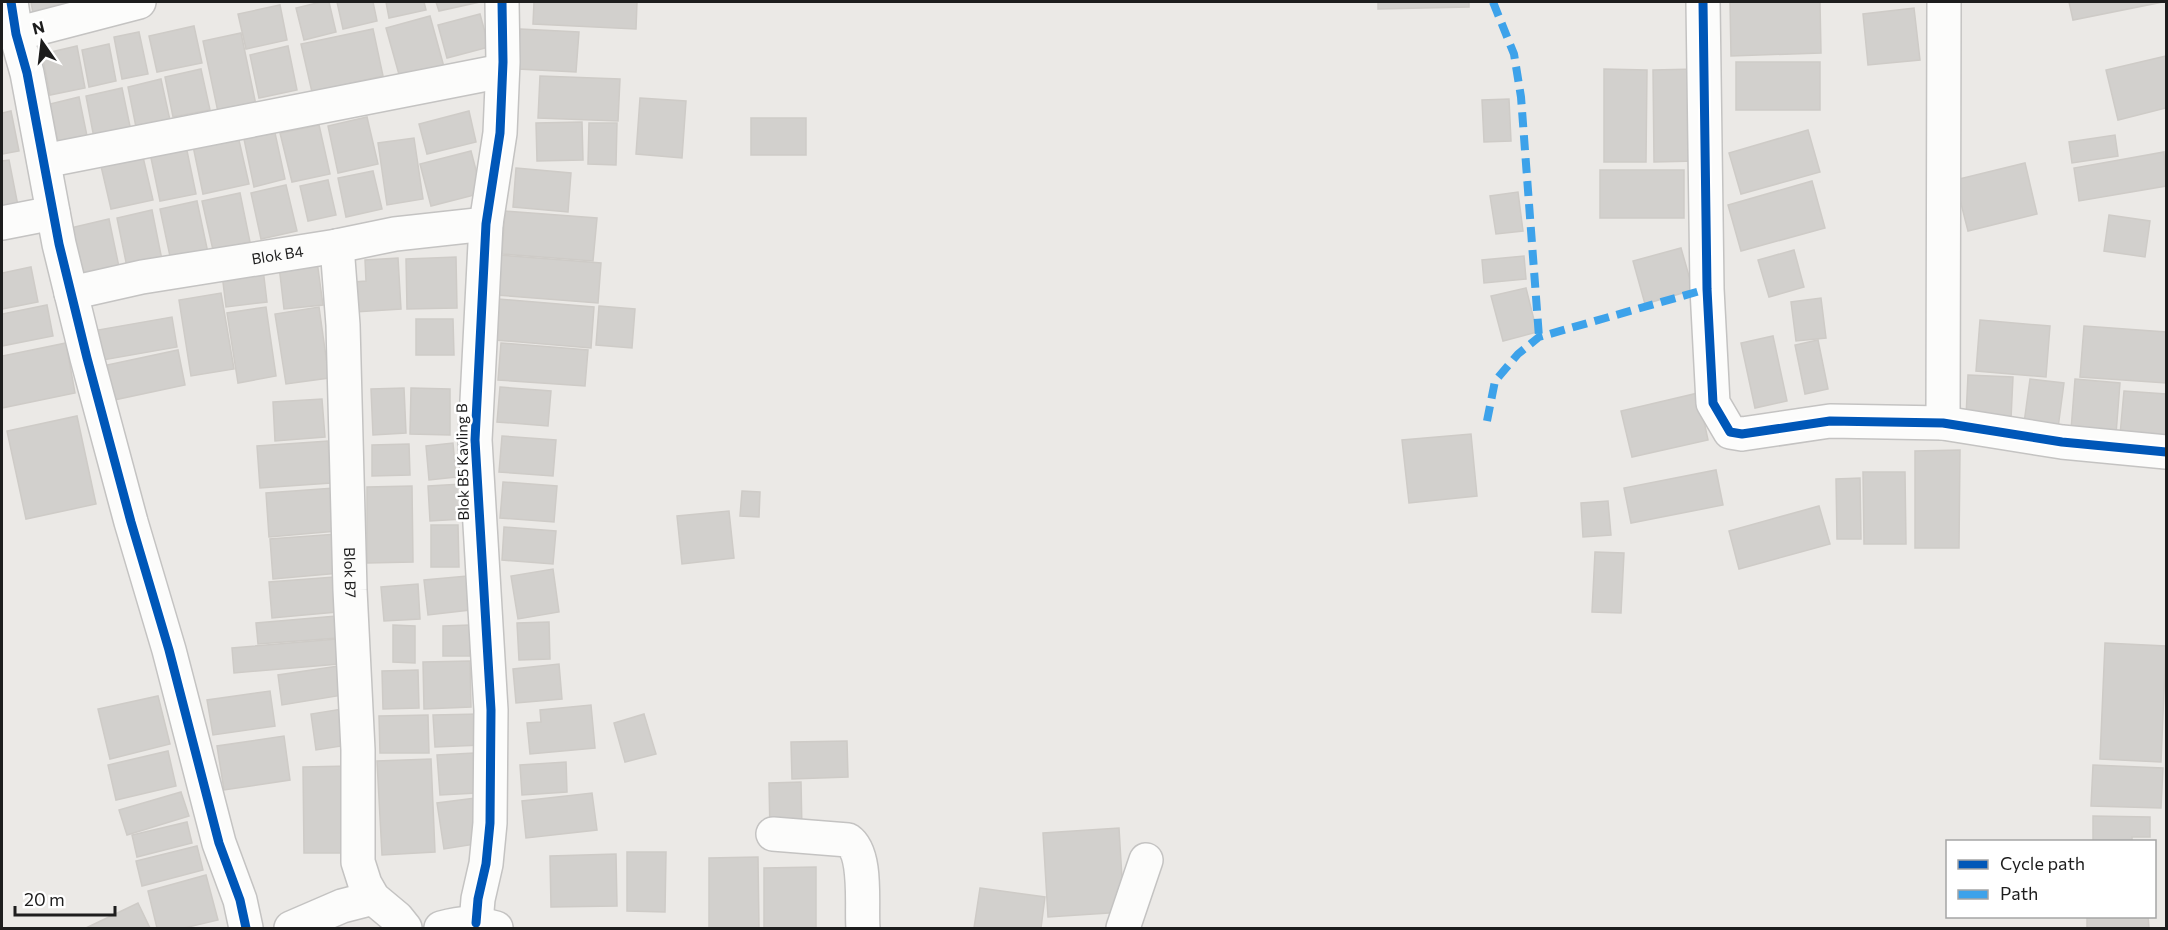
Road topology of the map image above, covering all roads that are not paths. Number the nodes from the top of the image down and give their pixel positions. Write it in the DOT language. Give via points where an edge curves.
graph roads {
  1 [pos="11,2"];
  2 [pos="139,2"];
  3 [pos="502,2"];
  4 [pos="1703,2"];
  5 [pos="1944,2"];
  6 [pos="16,34"];
  7 [pos="502,71"];
  8 [pos="44,161"];
  9 [pos="53,213"];
  10 [pos="2,223"];
  11 [pos="486,224"];
  12 [pos="337,246"];
  13 [pos="71,293"];
  14 [pos="1943,423"];
  15 [pos="2166,452"];
  16 [pos="773,834"];
  17 [pos="1146,860"];
  18 [pos="373,898"];
  19 [pos="486,926"];
  20 [pos="246,928"];
  21 [pos="291,928"];
  22 [pos="405,928"];
  23 [pos="441,928"];
  24 [pos="862,928"];
  25 [pos="1123,928"];
  1 -- 6 [label="street"];
  2 -- 6 [label="street"];
  3 -- 7 [label="street, Blok B5 Kavling B"];
  4 -- 14 [label="street" via="1707,289 1713,403 1730,432 1742,434 1830,421"];
  5 -- 14 [label="street"];
  6 -- 8 [label="street"];
  7 -- 8 [label="street"];
  7 -- 11 [label="street, Blok B5 Kavling B" via="500,133"];
  8 -- 9 [label="street"];
  9 -- 10 [label="street"];
  9 -- 13 [label="street"];
  11 -- 12 [label="street, Blok B4" via="395,234"];
  11 -- 19 [label="street, Blok B5 Kavling B" via="475,440 491,710 490,823 478,899"];
  12 -- 13 [label="street, Blok B4" via="142,277"];
  12 -- 18 [label="street, Blok B7" via="358,750 358,862"];
  13 -- 20 [label="street" via="219,843"];
  14 -- 15 [label="street" via="2062,442"];
  16 -- 24 [label="street" via="853,843 861,871"];
  17 -- 25 [label="street"];
  18 -- 21 [label="street" via="342,906"];
  18 -- 22 [label="street"];
  19 -- 23 [label="street" via="459,923"];
}
